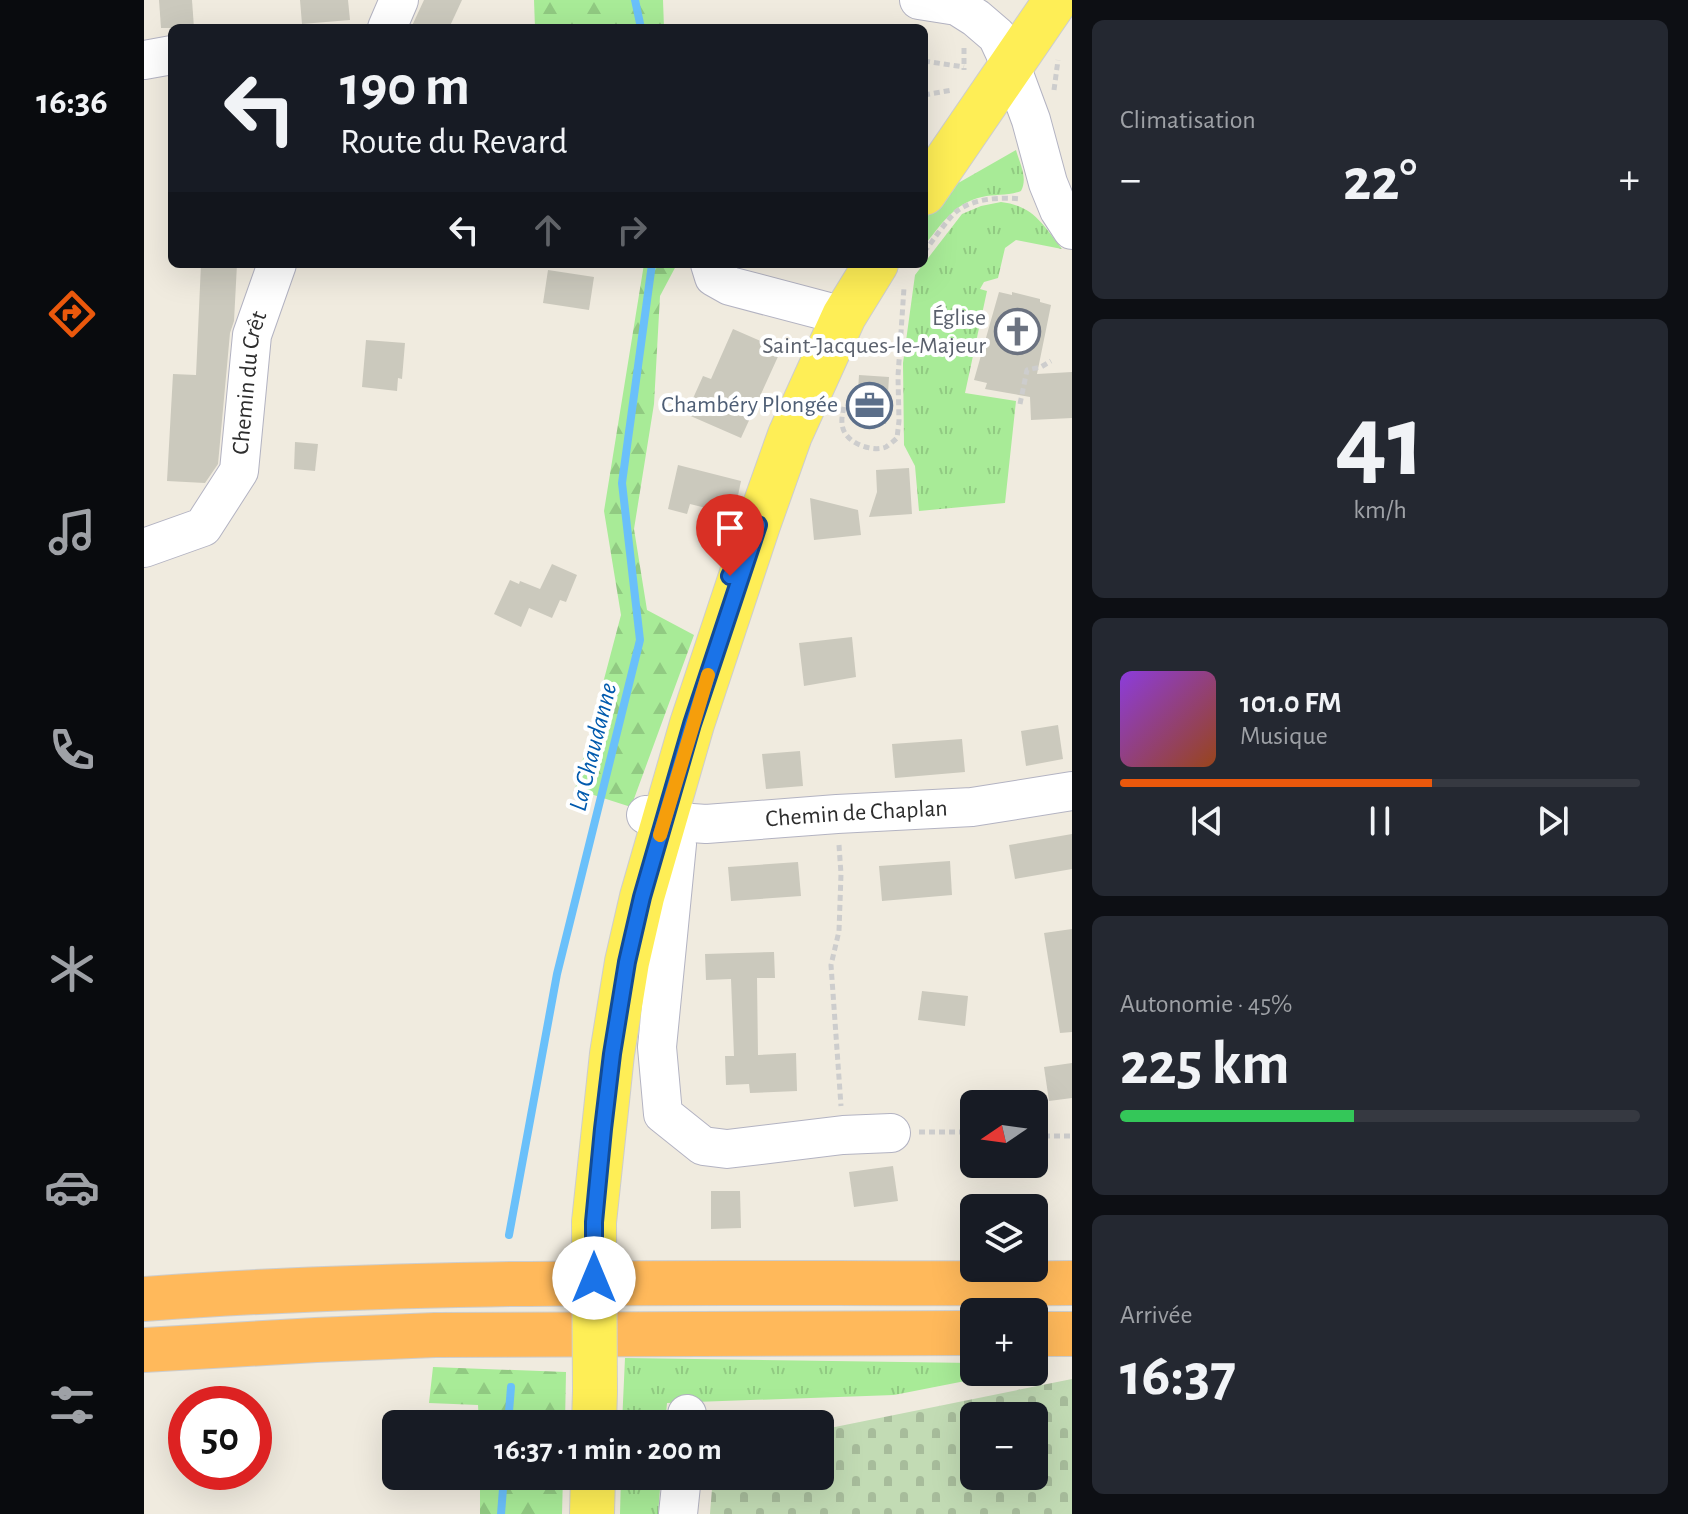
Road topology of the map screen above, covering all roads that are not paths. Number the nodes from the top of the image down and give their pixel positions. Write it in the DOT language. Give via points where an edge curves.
graph roads {
  1 [pos="399,0"];
  2 [pos="919,0"];
  3 [pos="1056,0"];
  4 [pos="389,24"];
  5 [pos="168,56"];
  6 [pos="144,60"];
  7 [pos="1011,66"];
  8 [pos="928,187"];
  9 [pos="1072,230"];
  10 [pos="276,268"];
  11 [pos="711,268"];
  12 [pos="890,270"];
  13 [pos="844,316"];
  14 [pos="144,548"];
  15 [pos="1072,791"];
  16 [pos="652,817"];
  17 [pos="891,1133"];
  18 [pos="1072,1283"];
  19 [pos="144,1299"];
  20 [pos="960,1333"];
  21 [pos="1048,1334"];
  22 [pos="1072,1334"];
  23 [pos="144,1350"];
  24 [pos="594,1408"];
  25 [pos="593,1490"];
  26 [pos="681,1490"];
  27 [pos="592,1514"];
  28 [pos="678,1514"];
  1 -- 4 [label="street"];
  2 -- 7 [label="street" via="957,6 976,18 997,36"];
  3 -- 7 [label="main road"];
  5 -- 6 [label="street"];
  7 -- 8 [label="main road"];
  7 -- 9 [label="street" via="1048,183"];
  10 -- 14 [label="street, Chemin du Crêt" via="252,335 239,471 203,527"];
  11 -- 13 [label="street" via="714,277 730,286"];
  12 -- 13 [label="main road"];
  13 -- 16 [label="main road" via="790,435 692,724"];
  15 -- 16 [label="street, Chemin de Chaplan" via="972,807 706,824"];
  16 -- 17 [label="street" via="677,844 657,1047 663,1114 703,1146 727,1149"];
  16 -- 24 [label="main road, bridge" via="612,1054 594,1222"];
  18 -- 19 [label="highway" via="437,1284"];
  20 -- 23 [label="highway" via="435,1335"];
  21 -- 22 [label="highway"];
  25 -- 27 [label="main road"];
  26 -- 28 [label="street"];
}
